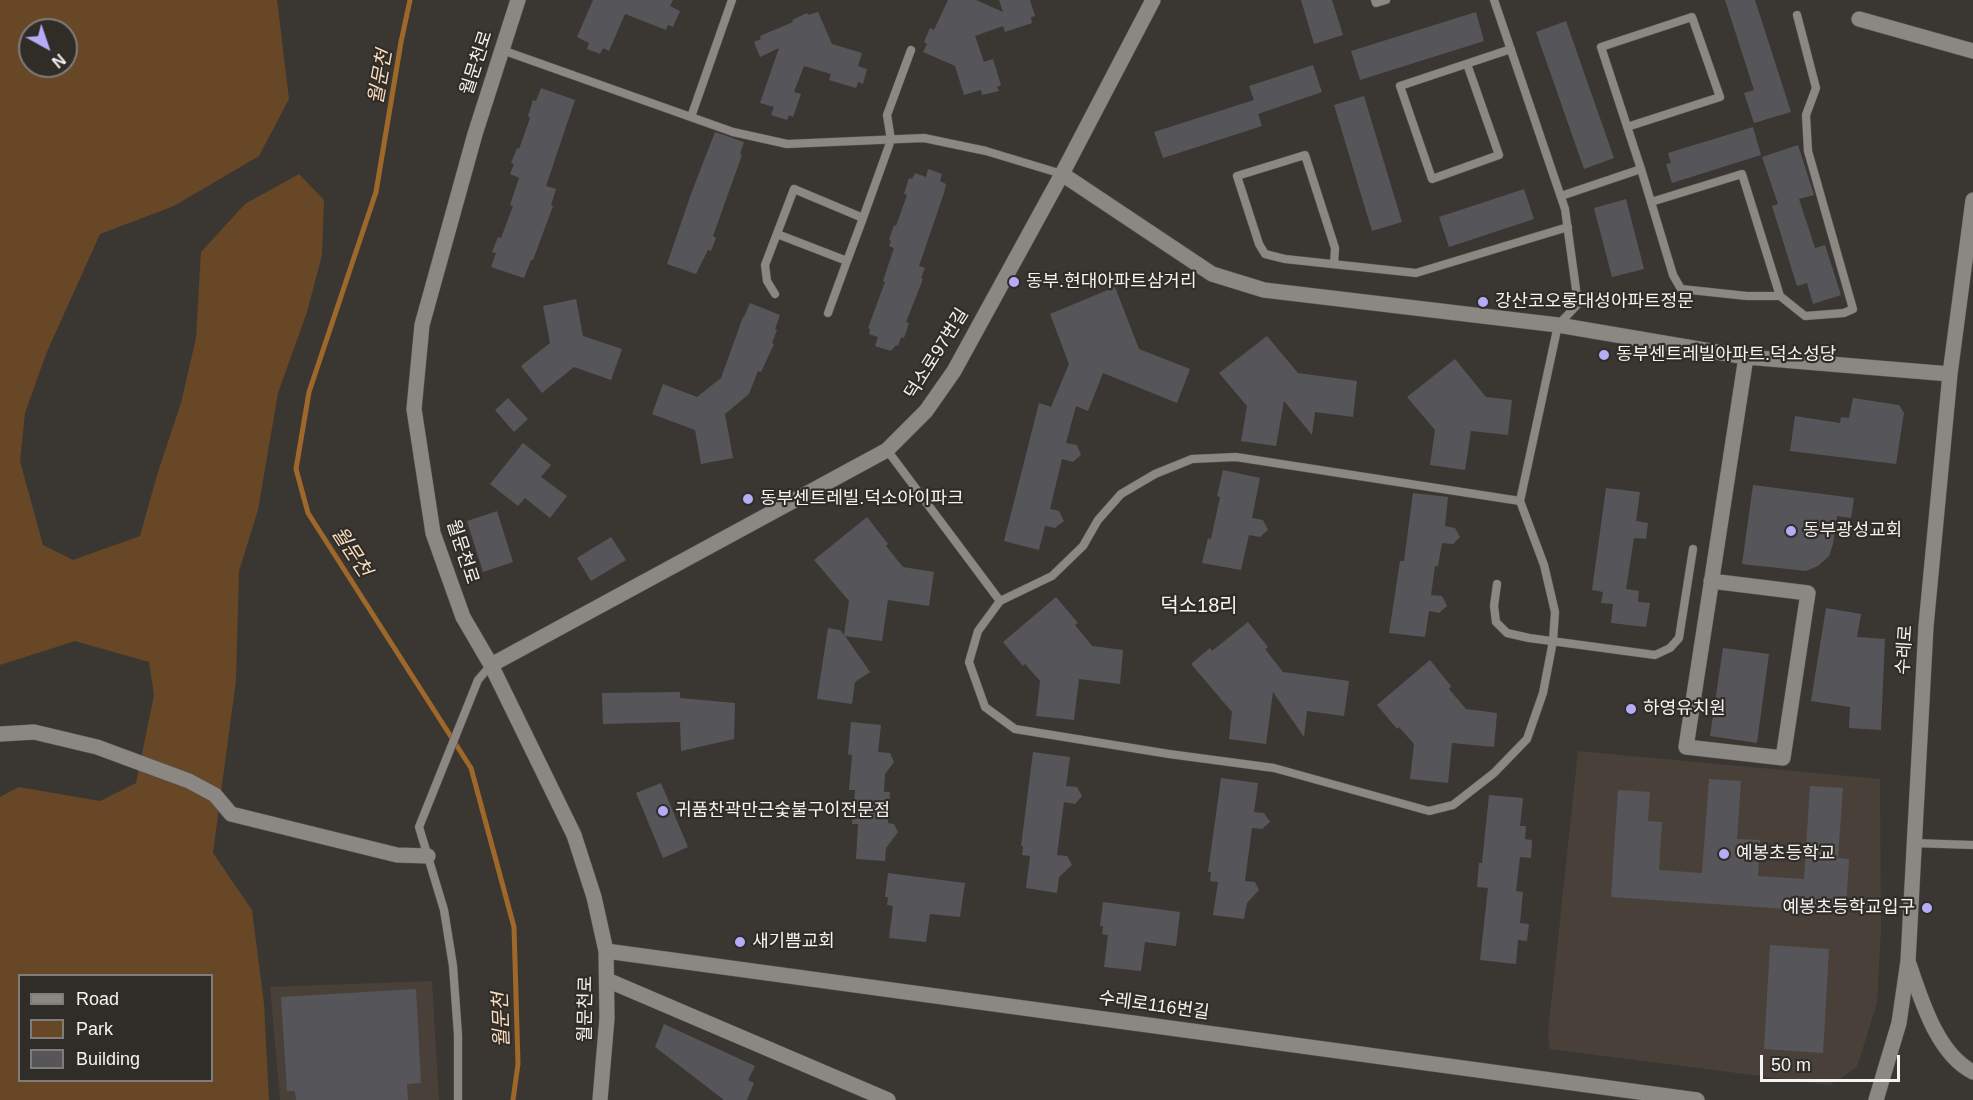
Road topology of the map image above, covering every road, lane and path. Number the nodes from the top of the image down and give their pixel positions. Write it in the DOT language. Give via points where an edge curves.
graph roads {
  1 [pos="519,0"];
  2 [pos="732,0"];
  3 [pos="1153,0"];
  4 [pos="1375,0"];
  5 [pos="1386,0"];
  6 [pos="1494,0"];
  7 [pos="1797,15"];
  8 [pos="1859,19"];
  9 [pos="1511,49"];
  10 [pos="502,50"];
  11 [pos="911,50"];
  12 [pos="1973,51"];
  13 [pos="1467,64"];
  14 [pos="691,117"];
  15 [pos="1627,127"];
  16 [pos="891,140"];
  17 [pos="1641,169"];
  18 [pos="1062,174"];
  19 [pos="1561,196"];
  20 [pos="1973,200"];
  21 [pos="1651,202"];
  22 [pos="863,218"];
  23 [pos="1568,227"];
  24 [pos="777,234"];
  25 [pos="847,261"];
  26 [pos="1334,264"];
  27 [pos="775,294"];
  28 [pos="1780,296"];
  29 [pos="828,313"];
  30 [pos="1558,326"];
  31 [pos="1746,357"];
  32 [pos="1950,374"];
  33 [pos="887,450"];
  34 [pos="1520,501"];
  35 [pos="1693,549"];
  36 [pos="1712,581"];
  37 [pos="1497,584"];
  38 [pos="1000,601"];
  39 [pos="1553,641"];
  40 [pos="491,666"];
  41 [pos="0,734"];
  42 [pos="1913,843"];
  43 [pos="1973,845"];
  44 [pos="428,856"];
  45 [pos="606,951"];
  46 [pos="1908,961"];
  47 [pos="607,980"];
  48 [pos="1973,1072"];
  49 [pos="458,1100"];
  50 [pos="600,1100"];
  51 [pos="888,1100"];
  52 [pos="1697,1100"];
  53 [pos="1876,1100"];
  1 -- 10 [label="street, 월문천로"];
  2 -- 14 [label="lane"];
  3 -- 18 [label="street, 덕소로97번길"];
  4 -- 5 [label="lane"];
  6 -- 9 [label="lane"];
  7 -- 28 [label="lane" via="1816,88 1806,115 1808,151 1853,309 1805,316"];
  8 -- 12 [label="street"];
  9 -- 13 [label="lane"];
  9 -- 19 [label="lane"];
  10 -- 14 [label="lane"];
  10 -- 40 [label="street, 월문천로" via="422,326 414,409 433,533 463,617"];
  11 -- 16 [label="lane" via="887,115"];
  13 -- 13 [label="lane" via="1400,86 1432,179 1499,156"];
  14 -- 16 [label="lane" via="733,132 787,144"];
  15 -- 15 [label="lane" via="1600,47 1692,17 1720,97"];
  15 -- 17 [label="lane"];
  16 -- 18 [label="lane" via="924,138 986,151"];
  16 -- 22 [label="lane"];
  17 -- 19 [label="lane"];
  17 -- 21 [label="lane"];
  18 -- 30 [label="street" via="1212,274 1264,290"];
  18 -- 33 [label="street, 덕소로97번길" via="954,371 926,411"];
  19 -- 23 [label="lane"];
  20 -- 32 [label="street, 수레로"];
  21 -- 28 [label="lane" via="1681,289"];
  21 -- 28 [label="lane" via="1742,174"];
  22 -- 24 [label="lane" via="794,189"];
  22 -- 25 [label="lane"];
  23 -- 26 [label="lane" via="1416,273"];
  23 -- 30 [label="lane" via="1578,304"];
  24 -- 25 [label="lane"];
  24 -- 27 [label="lane" via="765,265 767,281"];
  25 -- 29 [label="lane"];
  26 -- 26 [label="lane" via="1265,254 1237,176 1305,155 1335,248"];
  30 -- 31 [label="street"];
  30 -- 34 [label="lane"];
  31 -- 32 [label="street"];
  31 -- 36 [label="street"];
  32 -- 42 [label="street, 수레로" via="1926,626"];
  33 -- 38 [label="lane"];
  33 -- 40 [label="street, 덕소로97번길"];
  34 -- 38 [label="lane" via="1236,457 1192,459 1121,494 1098,520 1083,546 1052,576"];
  34 -- 39 [label="lane" via="1544,565 1555,612"];
  35 -- 39 [label="lane" via="1679,638 1670,648 1655,655"];
  36 -- 36 [label="street" via="1686,747 1783,758 1808,593"];
  37 -- 39 [label="lane" via="1496,622 1507,633"];
  38 -- 39 [label="lane" via="978,631 969,662 985,707 1015,729 1274,768 1429,811 1453,805 1527,739 1543,693"];
  40 -- 44 [label="lane" via="478,680 419,827"];
  40 -- 45 [label="street, 월문천로" via="574,835"];
  41 -- 44 [label="street" via="34,732 97,747 189,781 215,795 231,814 397,855"];
  42 -- 43 [label="lane"];
  42 -- 46 [label="street, 수레로"];
  44 -- 49 [label="lane" via="444,910 453,966"];
  45 -- 47 [label="street, 월문천로"];
  45 -- 52 [label="street, 수레로116번길"];
  46 -- 48 [label="street" via="1928,1017 1950,1052"];
  46 -- 53 [label="street, 수레로" via="1899,1023"];
  47 -- 50 [label="street, 월문천로"];
  47 -- 51 [label="street"];
}
